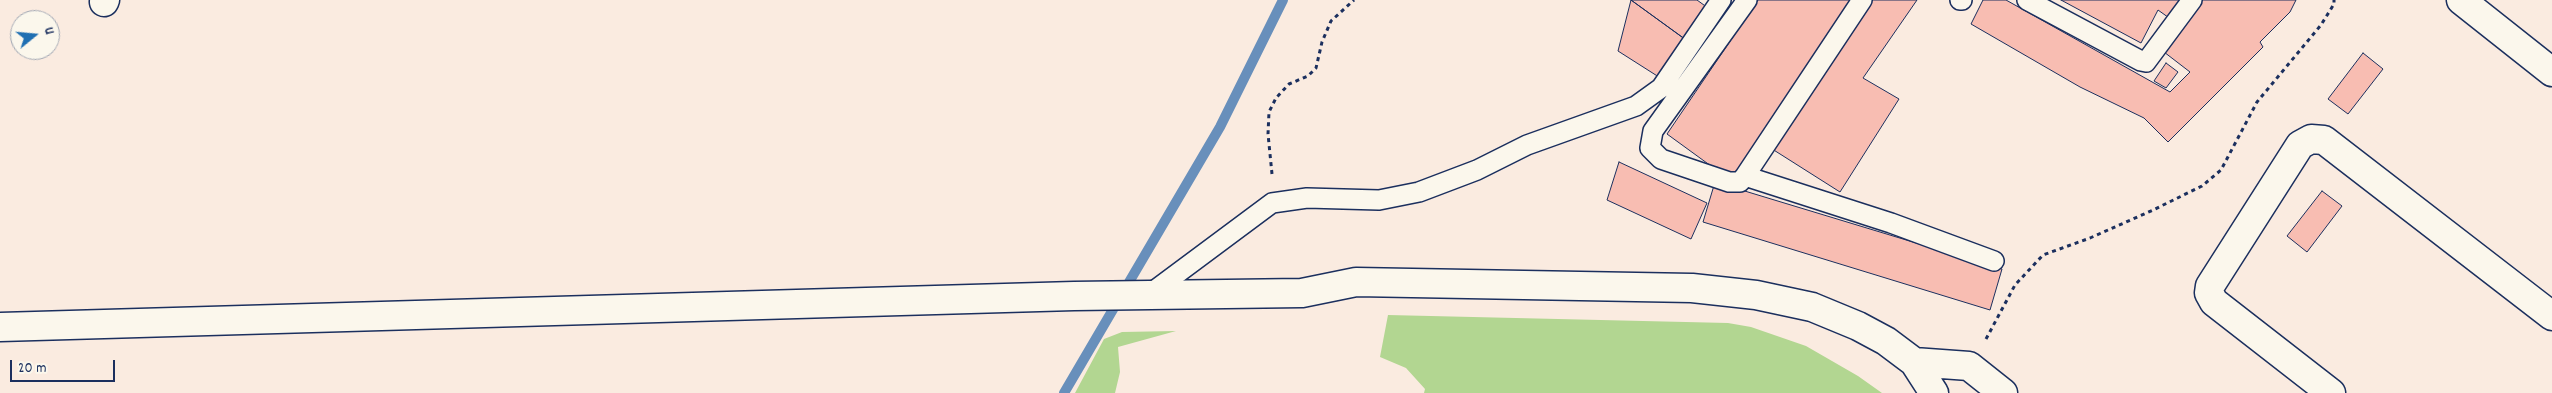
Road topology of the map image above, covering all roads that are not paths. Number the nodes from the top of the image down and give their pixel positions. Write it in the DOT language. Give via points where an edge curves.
graph roads {
  1 [pos="1721,0"];
  2 [pos="1747,0"];
  3 [pos="1862,0"];
  4 [pos="2027,0"];
  5 [pos="2192,0"];
  6 [pos="2461,0"];
  7 [pos="2552,72"];
  8 [pos="1745,176"];
  9 [pos="1994,261"];
  10 [pos="1146,296"];
  11 [pos="2552,316"];
  12 [pos="0,327"];
  13 [pos="1914,362"];
  14 [pos="1934,393"];
  15 [pos="2003,393"];
  16 [pos="2331,393"];
  1 -- 10 [label="lane" via="1660,88 1636,106 1528,145 1477,170 1419,192 1379,200 1339,197 1272,203"];
  2 -- 8 [label="lane" via="1653,131 1650,148 1661,159 1729,182 1740,182"];
  3 -- 8 [label="lane"];
  4 -- 5 [label="lane" via="2146,62"];
  6 -- 7 [label="street"];
  8 -- 9 [label="lane" via="1892,223"];
  10 -- 12 [label="street"];
  10 -- 13 [label="street" via="1302,294 1356,282 1692,288 1756,295 1812,307 1886,341"];
  11 -- 16 [label="street" via="2324,140 2311,139 2300,145 2210,286 2209,294 2214,302"];
  13 -- 14 [label="street"];
  13 -- 15 [label="street" via="1969,366"];
}
